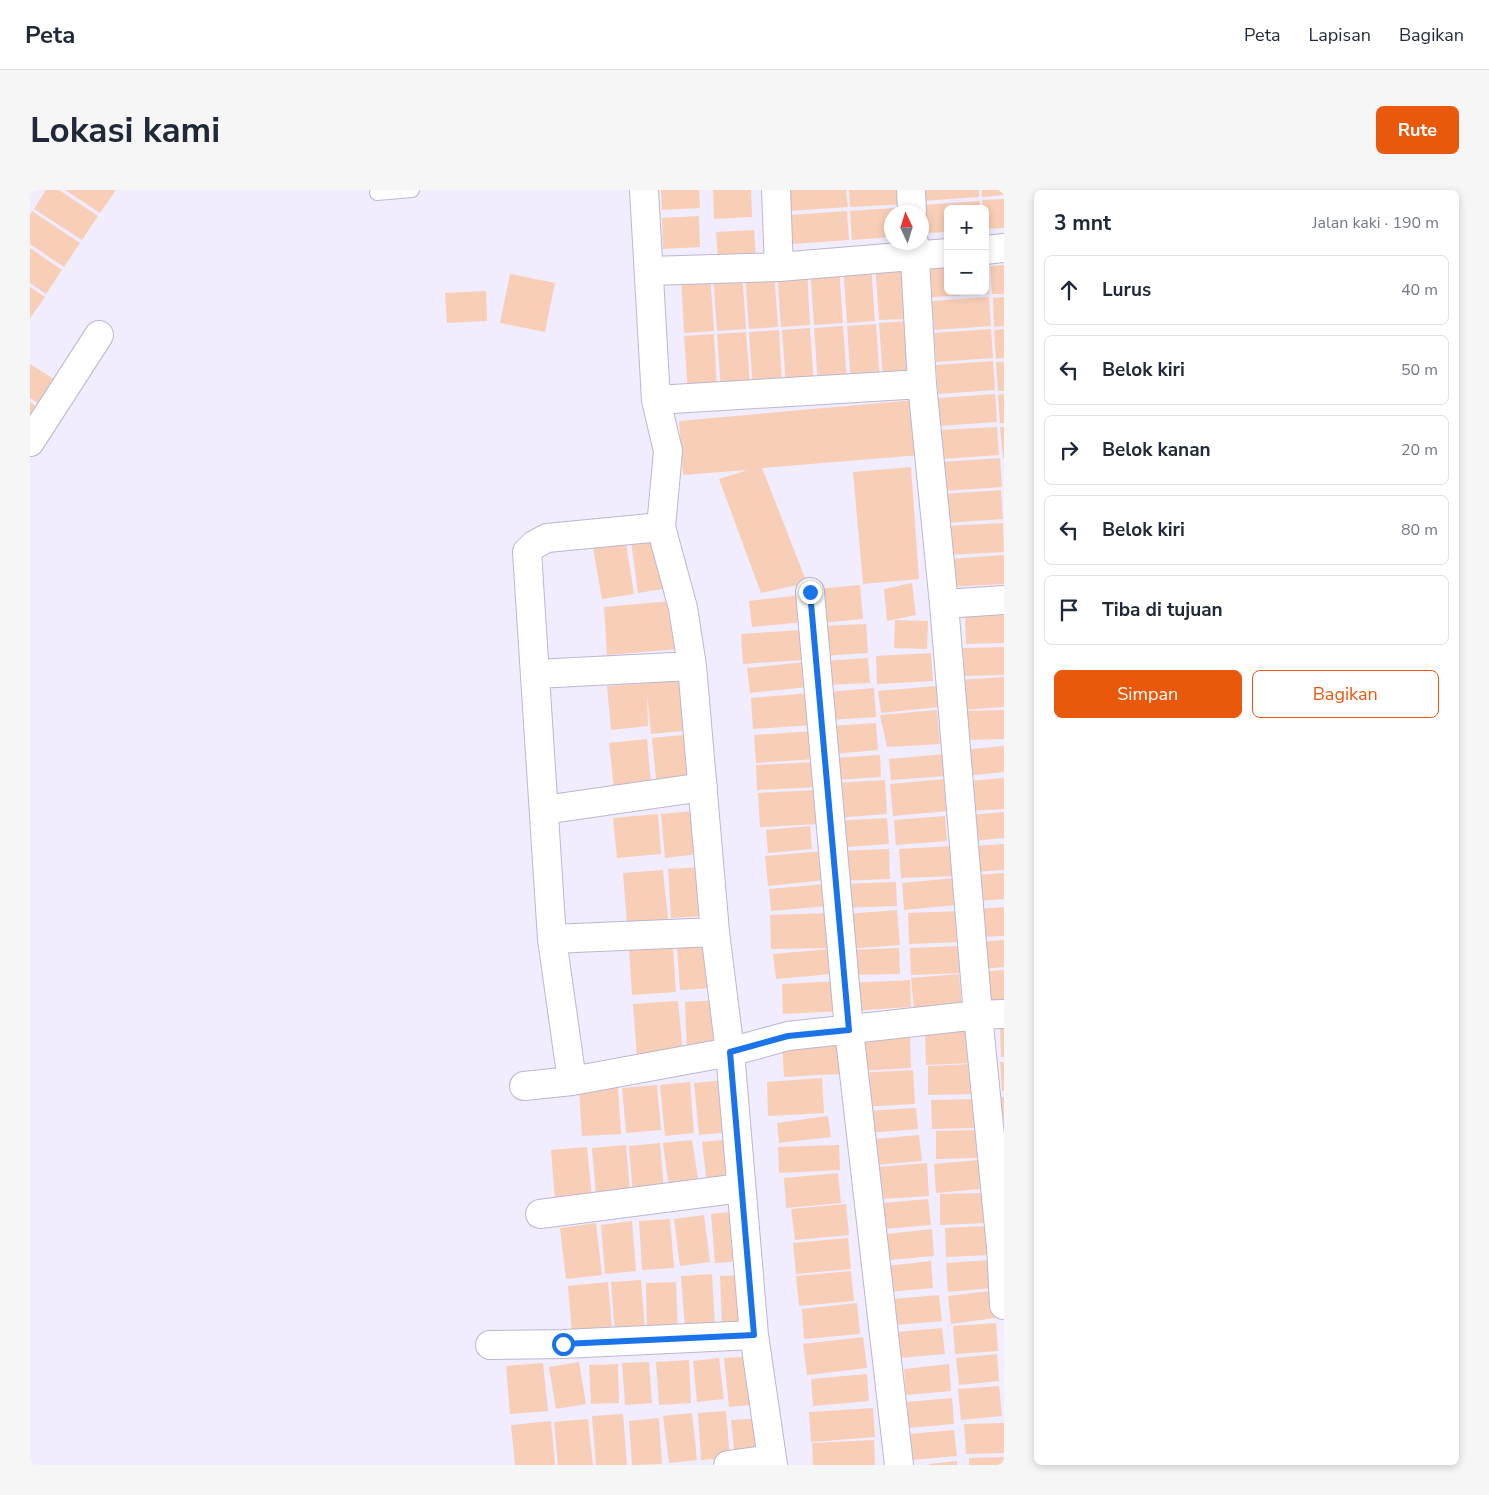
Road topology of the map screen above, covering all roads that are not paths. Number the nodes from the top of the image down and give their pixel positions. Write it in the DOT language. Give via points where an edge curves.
graph roads {
  1 [pos="412,190"];
  2 [pos="644,190"];
  3 [pos="776,190"];
  4 [pos="911,190"];
  5 [pos="377,193"];
  6 [pos="912,205"];
  7 [pos="1004,248"];
  8 [pos="906,250"];
  9 [pos="914,250"];
  10 [pos="922,250"];
  11 [pos="989,250"];
  12 [pos="944,253"];
  13 [pos="779,267"];
  14 [pos="648,271"];
  15 [pos="99,335"];
  16 [pos="922,384"];
  17 [pos="656,400"];
  18 [pos="30,442"];
  19 [pos="661,527"];
  20 [pos="810,592"];
  21 [pos="1004,600"];
  22 [pos="944,604"];
  23 [pos="692,666"];
  24 [pos="536,674"];
  25 [pos="703,787"];
  26 [pos="544,810"];
  27 [pos="715,932"];
  28 [pos="552,940"];
  29 [pos="991,1015"];
  30 [pos="849,1030"];
  31 [pos="730,1052"];
  32 [pos="572,1081"];
  33 [pos="524,1086"];
  34 [pos="741,1188"];
  35 [pos="540,1214"];
  36 [pos="1004,1305"];
  37 [pos="754,1335"];
  38 [pos="490,1345"];
  39 [pos="772,1462"];
  40 [pos="728,1465"];
  41 [pos="899,1465"];
  1 -- 5 [label="lane"];
  2 -- 14 [label="street"];
  3 -- 13 [label="street"];
  4 -- 6 [label="street"];
  7 -- 11 [label="street"];
  8 -- 13 [label="street"];
  9 -- 16 [label="street"];
  10 -- 12 [label="street"];
  13 -- 14 [label="street"];
  14 -- 17 [label="street"];
  15 -- 18 [label="street"];
  16 -- 17 [label="street"];
  16 -- 22 [label="street"];
  17 -- 19 [label="street" via="668,451"];
  19 -- 23 [label="street" via="683,608"];
  19 -- 24 [label="street" via="547,538 530,548 527,552"];
  20 -- 30 [label="street"];
  21 -- 22 [label="street"];
  22 -- 29 [label="street"];
  23 -- 24 [label="street"];
  23 -- 25 [label="street"];
  24 -- 26 [label="street"];
  25 -- 26 [label="street"];
  25 -- 27 [label="street"];
  26 -- 28 [label="street"];
  27 -- 28 [label="street"];
  27 -- 31 [label="street"];
  28 -- 32 [label="street"];
  29 -- 30 [label="street"];
  29 -- 36 [label="street"];
  30 -- 31 [label="street" via="788,1036"];
  30 -- 41 [label="street"];
  31 -- 32 [label="street"];
  31 -- 34 [label="street"];
  32 -- 33 [label="street"];
  34 -- 35 [label="street"];
  34 -- 37 [label="street"];
  37 -- 38 [label="street"];
  37 -- 39 [label="street"];
  39 -- 40 [label="street"];
}
